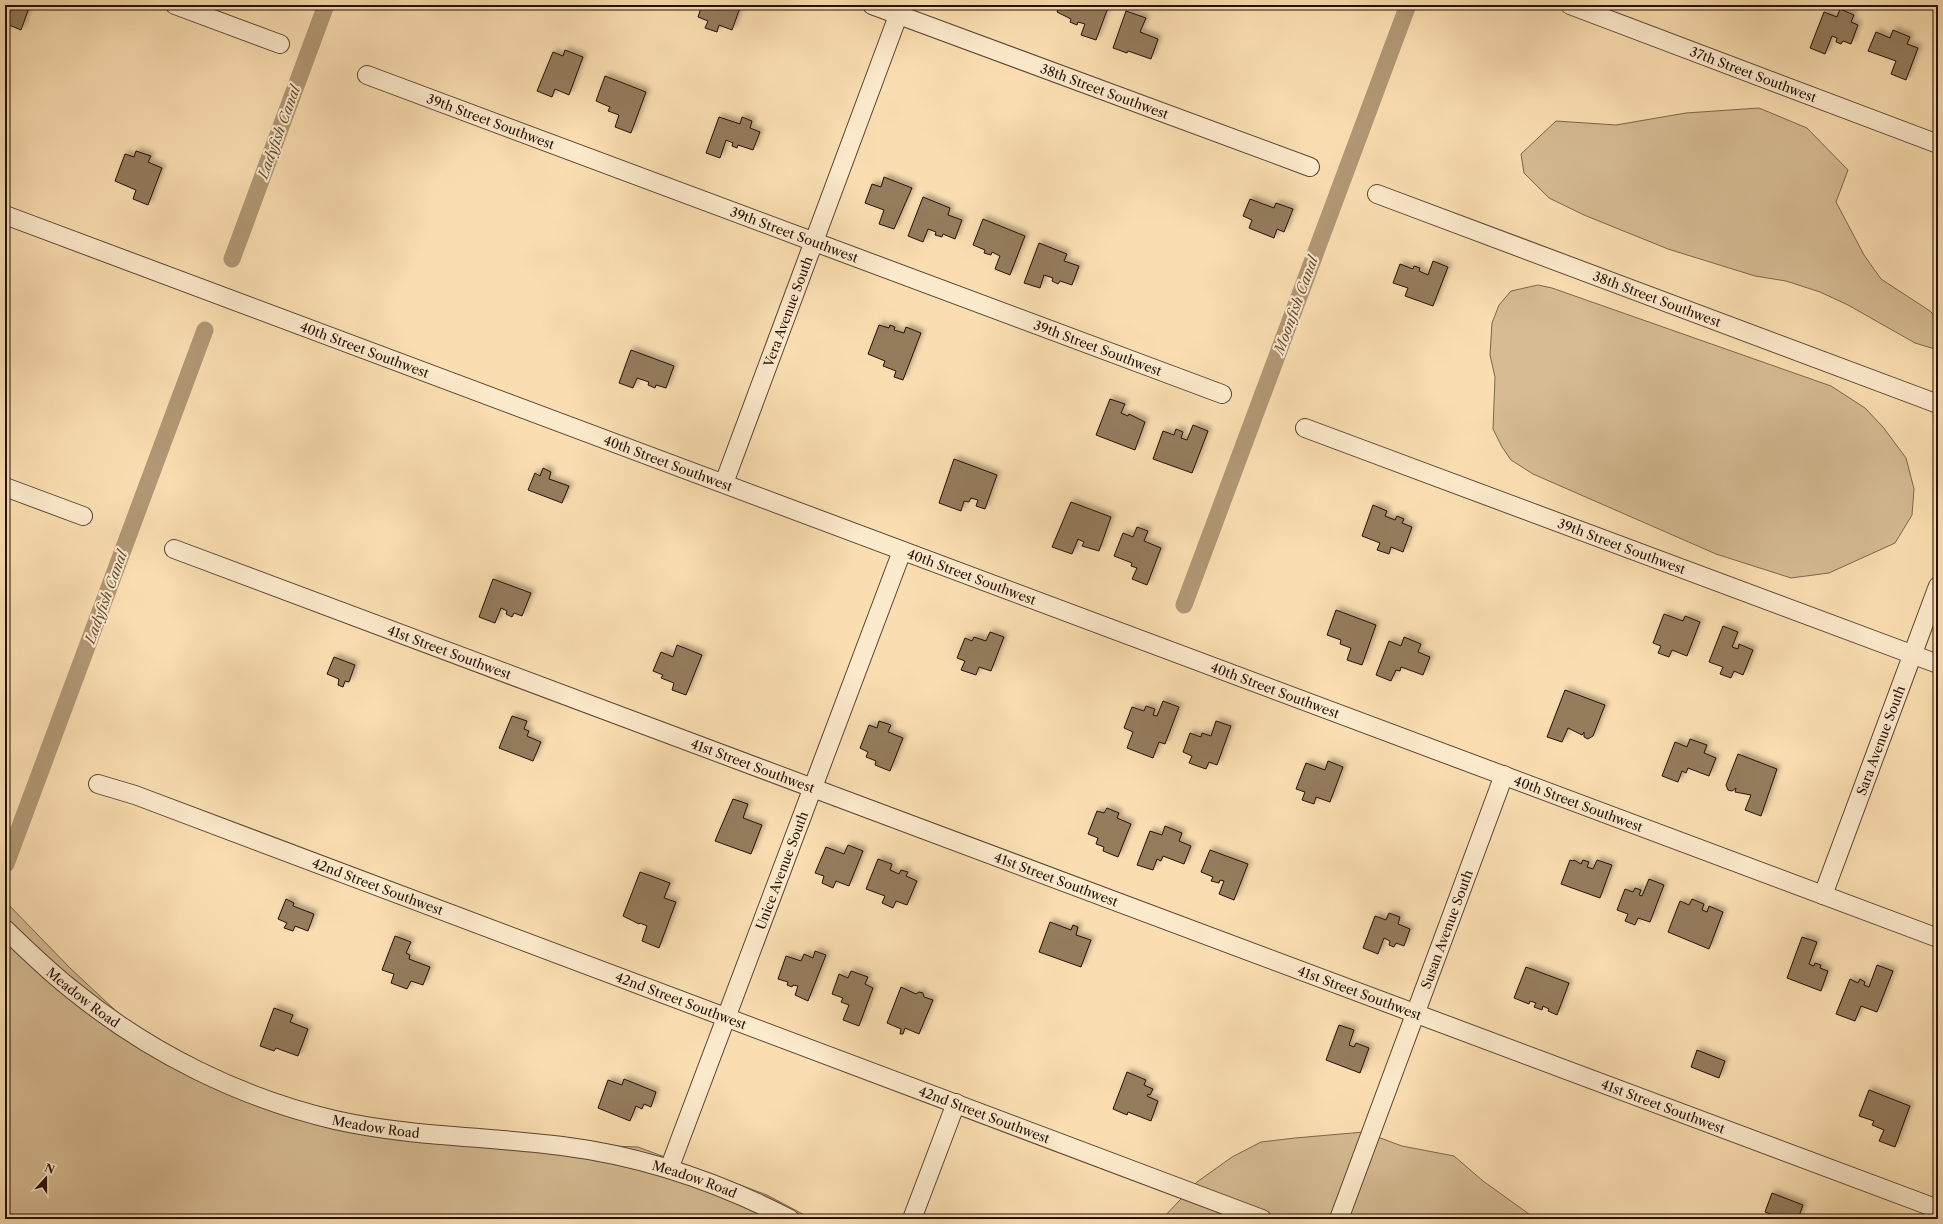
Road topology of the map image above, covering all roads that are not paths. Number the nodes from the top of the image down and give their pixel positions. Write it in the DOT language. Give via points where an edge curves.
graph roads {
  1 [pos="175,5"];
  2 [pos="872,5"];
  3 [pos="1570,5"];
  4 [pos="901,10"];
  5 [pos="280,44"];
  6 [pos="367,75"];
  7 [pos="1938,144"];
  8 [pos="1310,167"];
  9 [pos="1377,194"];
  10 [pos="5,215"];
  11 [pos="814,242"];
  12 [pos="1222,394"];
  13 [pos="1938,404"];
  14 [pos="1305,428"];
  15 [pos="724,483"];
  16 [pos="5,487"];
  17 [pos="83,516"];
  18 [pos="174,549"];
  19 [pos="902,551"];
  20 [pos="1938,586"];
  21 [pos="1912,654"];
  22 [pos="1938,664"];
  23 [pos="1504,775"];
  24 [pos="98,784"];
  25 [pos="811,788"];
  26 [pos="1823,895"];
  27 [pos="5,928"];
  28 [pos="1938,938"];
  29 [pos="1416,1013"];
  30 [pos="726,1017"];
  31 [pos="956,1103"];
  32 [pos="669,1169"];
  33 [pos="1938,1209"];
  34 [pos="790,1219"];
  35 [pos="912,1219"];
  36 [pos="1262,1219"];
  37 [pos="1339,1219"];
  1 -- 5 [label="street"];
  2 -- 4 [label="street, 38th Street Southwest"];
  3 -- 7 [label="street, 37th Street Southwest"];
  4 -- 8 [label="street, 38th Street Southwest" via="940,32"];
  4 -- 11 [label="street, Vera Avenue South"];
  6 -- 11 [label="street, 39th Street Southwest"];
  9 -- 13 [label="street, 38th Street Southwest"];
  10 -- 15 [label="street, 40th Street Southwest"];
  11 -- 12 [label="street, 39th Street Southwest"];
  11 -- 15 [label="street, Vera Avenue South"];
  14 -- 21 [label="street, 39th Street Southwest"];
  15 -- 19 [label="street, 40th Street Southwest"];
  16 -- 17 [label="street"];
  18 -- 25 [label="street, 41st Street Southwest"];
  19 -- 23 [label="street, 40th Street Southwest"];
  19 -- 25 [label="street, Unice Avenue South"];
  20 -- 21 [label="street, Sara Avenue South"];
  21 -- 22 [label="street, 39th Street Southwest"];
  21 -- 26 [label="street, Sara Avenue South"];
  23 -- 26 [label="street, 40th Street Southwest"];
  23 -- 29 [label="street, Susan Avenue South"];
  24 -- 30 [label="street, 42nd Street Southwest" via="135,795"];
  25 -- 29 [label="street, 41st Street Southwest"];
  25 -- 30 [label="street, Unice Avenue South"];
  26 -- 28 [label="street, 40th Street Southwest"];
  27 -- 32 [label="street, Meadow Road" via="44,967 126,1029 159,1050 250,1094 336,1120 377,1128 564,1146 624,1157"];
  29 -- 33 [label="street, 41st Street Southwest"];
  29 -- 37 [label="street, Susan Avenue South"];
  30 -- 31 [label="street, 42nd Street Southwest"];
  30 -- 32 [label="street, Unice Avenue South"];
  31 -- 35 [label="street"];
  31 -- 36 [label="street, 42nd Street Southwest"];
  32 -- 34 [label="street, Meadow Road" via="706,1182"];
}
